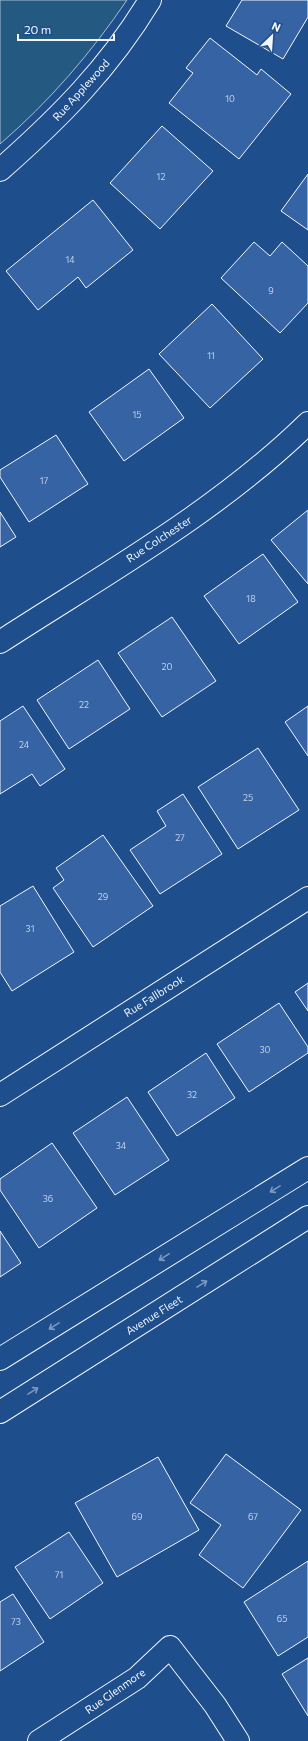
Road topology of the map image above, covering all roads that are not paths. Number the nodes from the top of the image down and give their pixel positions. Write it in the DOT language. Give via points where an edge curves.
graph roads {
  1 [pos="150,0"];
  2 [pos="0,170"];
  3 [pos="308,423"];
  4 [pos="0,642"];
  5 [pos="308,898"];
  6 [pos="0,1095"];
  7 [pos="308,1168"];
  8 [pos="308,1217"];
  9 [pos="0,1359"];
  10 [pos="0,1412"];
  11 [pos="39,1741"];
  12 [pos="238,1741"];
  1 -- 2 [label="street, Rue Applewood" via="83,91"];
  3 -- 4 [label="street, Rue Colchester" via="248,476 194,517"];
  5 -- 6 [label="street, Rue Fallbrook"];
  7 -- 9 [label="street, one-way"];
  10 -- 8 [label="street, Avenue Fleet, one-way"];
  11 -- 12 [label="street, Rue Glenmore" via="137,1678 170,1647 215,1705"];
}
